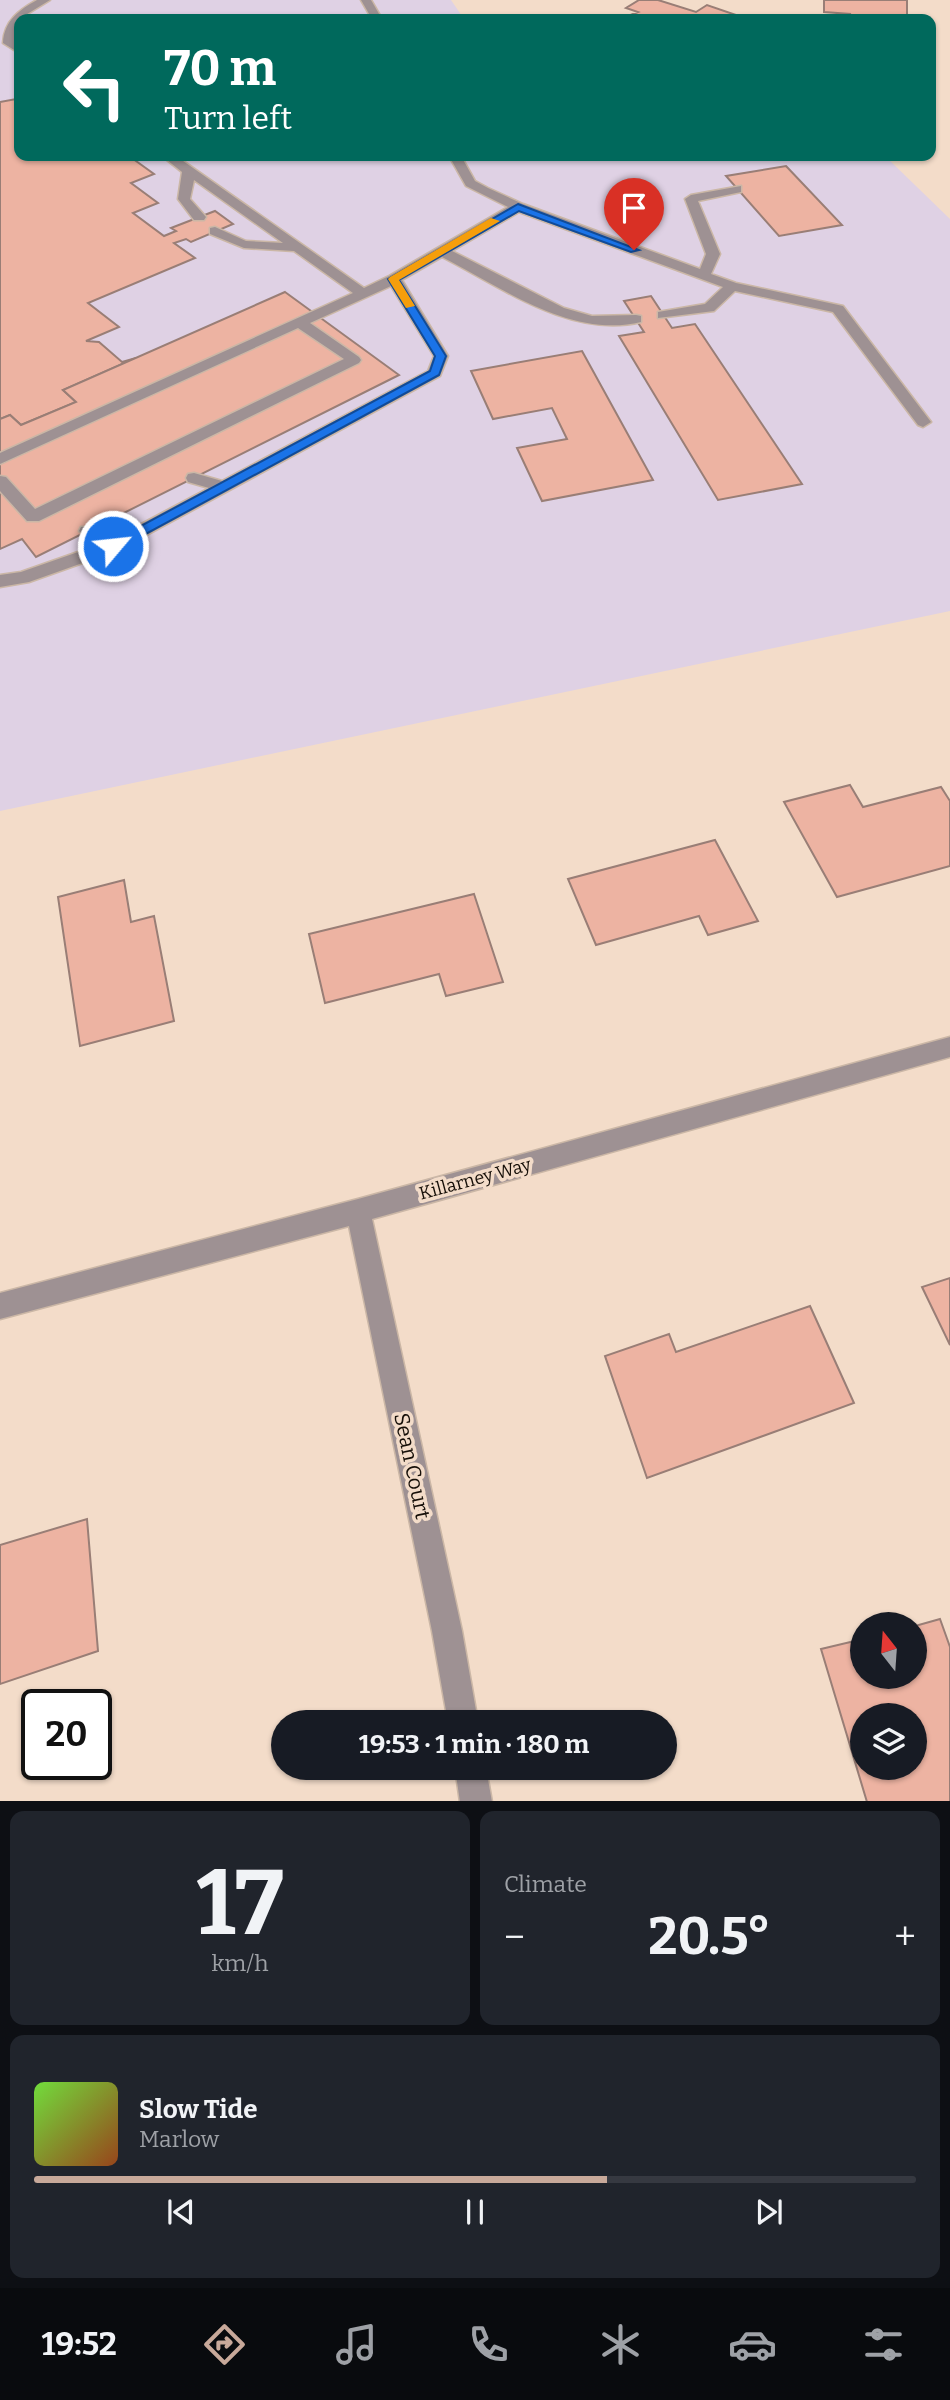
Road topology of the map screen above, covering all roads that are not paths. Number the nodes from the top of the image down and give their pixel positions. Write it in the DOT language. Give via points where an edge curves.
graph roads {
  1 [pos="45,0"];
  2 [pos="23,14"];
  3 [pos="14,21"];
  4 [pos="14,46"];
  5 [pos="176,161"];
  6 [pos="458,161"];
  7 [pos="189,170"];
  8 [pos="737,189"];
  9 [pos="518,207"];
  10 [pos="199,217"];
  11 [pos="215,231"];
  12 [pos="297,247"];
  13 [pos="441,251"];
  14 [pos="704,275"];
  15 [pos="394,279"];
  16 [pos="732,286"];
  17 [pos="362,293"];
  18 [pos="663,315"];
  19 [pos="636,319"];
  20 [pos="299,322"];
  21 [pos="923,422"];
  22 [pos="0,459"];
  23 [pos="194,478"];
  24 [pos="0,481"];
  25 [pos="223,487"];
  26 [pos="87,531"];
  27 [pos="113,546"];
  28 [pos="0,581"];
  29 [pos="950,1047"];
  30 [pos="358,1211"];
  31 [pos="0,1306"];
  32 [pos="461,1710"];
  33 [pos="473,1780"];
  34 [pos="476,1801"];
  1 -- 2 [label="street"];
  3 -- 4 [label="street" via="8,33"];
  5 -- 7 [label="street"];
  6 -- 9 [label="street" via="470,183"];
  7 -- 10 [label="street" via="184,199"];
  7 -- 12 [label="street"];
  8 -- 14 [label="street" via="691,200 713,254"];
  9 -- 13 [label="street"];
  9 -- 14 [label="street"];
  11 -- 12 [label="street" via="246,246"];
  12 -- 17 [label="street"];
  13 -- 15 [label="street"];
  13 -- 19 [label="street" via="559,311 591,320"];
  14 -- 16 [label="street"];
  15 -- 17 [label="street"];
  15 -- 25 [label="street" via="441,356 435,373"];
  16 -- 18 [label="street" via="709,308"];
  16 -- 21 [label="street" via="838,309"];
  17 -- 20 [label="street"];
  20 -- 22 [label="street"];
  20 -- 24 [label="street" via="354,360 33,517"];
  23 -- 25 [label="street"];
  25 -- 27 [label="street"];
  26 -- 27 [label="street"];
  27 -- 28 [label="street" via="23,578"];
  29 -- 30 [label="street, Killarney Way"];
  30 -- 31 [label="street, Killarney Way"];
  30 -- 32 [label="street, Sean Court"];
  33 -- 34 [label="street"];
}
